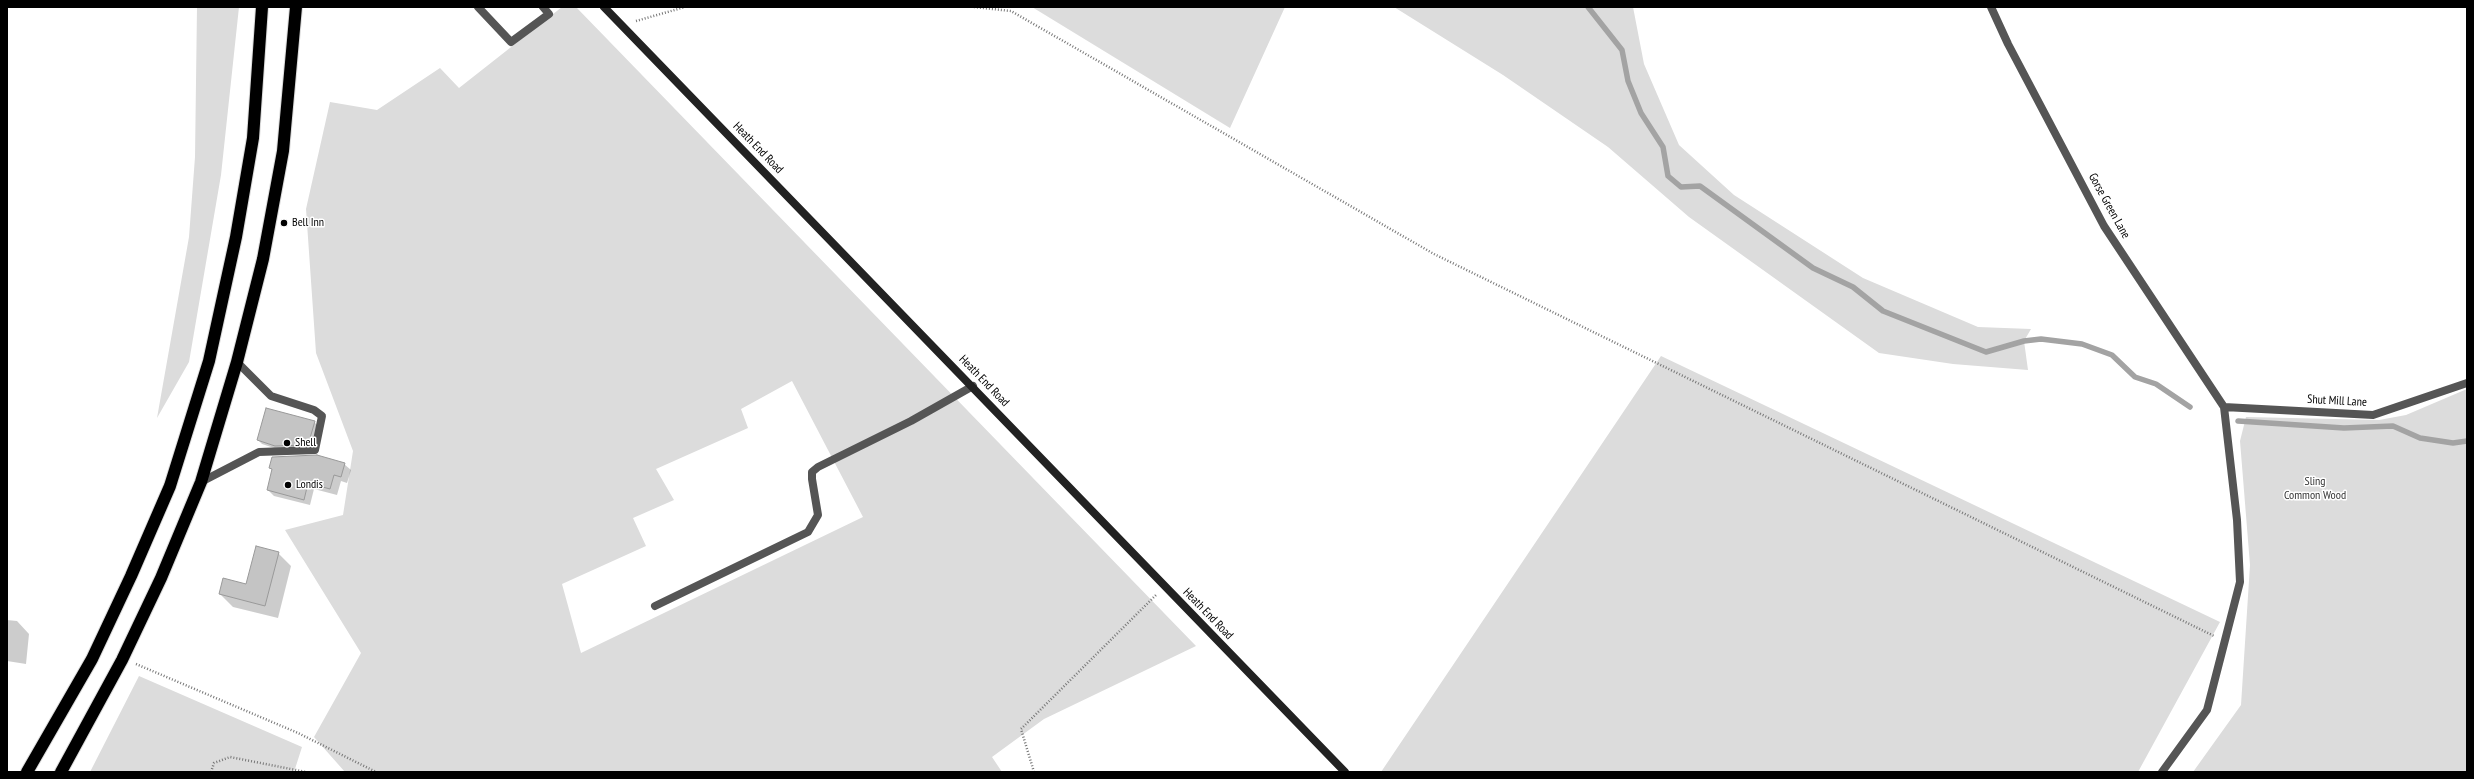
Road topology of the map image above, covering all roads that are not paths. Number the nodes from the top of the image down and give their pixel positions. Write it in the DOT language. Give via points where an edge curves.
graph roads {
  1 [pos="262,7"];
  2 [pos="296,7"];
  3 [pos="478,7"];
  4 [pos="543,7"];
  5 [pos="604,7"];
  6 [pos="1991,7"];
  7 [pos="237,362"];
  8 [pos="2467,383"];
  9 [pos="973,386"];
  10 [pos="2224,407"];
  11 [pos="201,482"];
  12 [pos="655,606"];
  13 [pos="27,772"];
  14 [pos="61,772"];
  15 [pos="1345,772"];
  16 [pos="2162,772"];
  1 -- 13 [label="highway" via="253,138 236,237 205,376 170,486 131,576 92,659"];
  2 -- 7 [label="highway" via="283,151 263,259"];
  3 -- 4 [label="street" via="511,42 549,14"];
  5 -- 9 [label="street, Heath End Road"];
  6 -- 10 [label="street, Gorse Green Lane" via="2104,226"];
  7 -- 11 [label="highway"];
  7 -- 11 [label="street" via="271,396 314,410 322,416 315,450 259,452"];
  8 -- 10 [label="street, Shut Mill Lane" via="2373,415"];
  9 -- 12 [label="street" via="912,421 812,472 818,515 808,532"];
  9 -- 15 [label="street, Heath End Road"];
  10 -- 16 [label="street" via="2237,520 2240,582 2207,710"];
  11 -- 14 [label="highway" via="161,578 122,660"];
}
